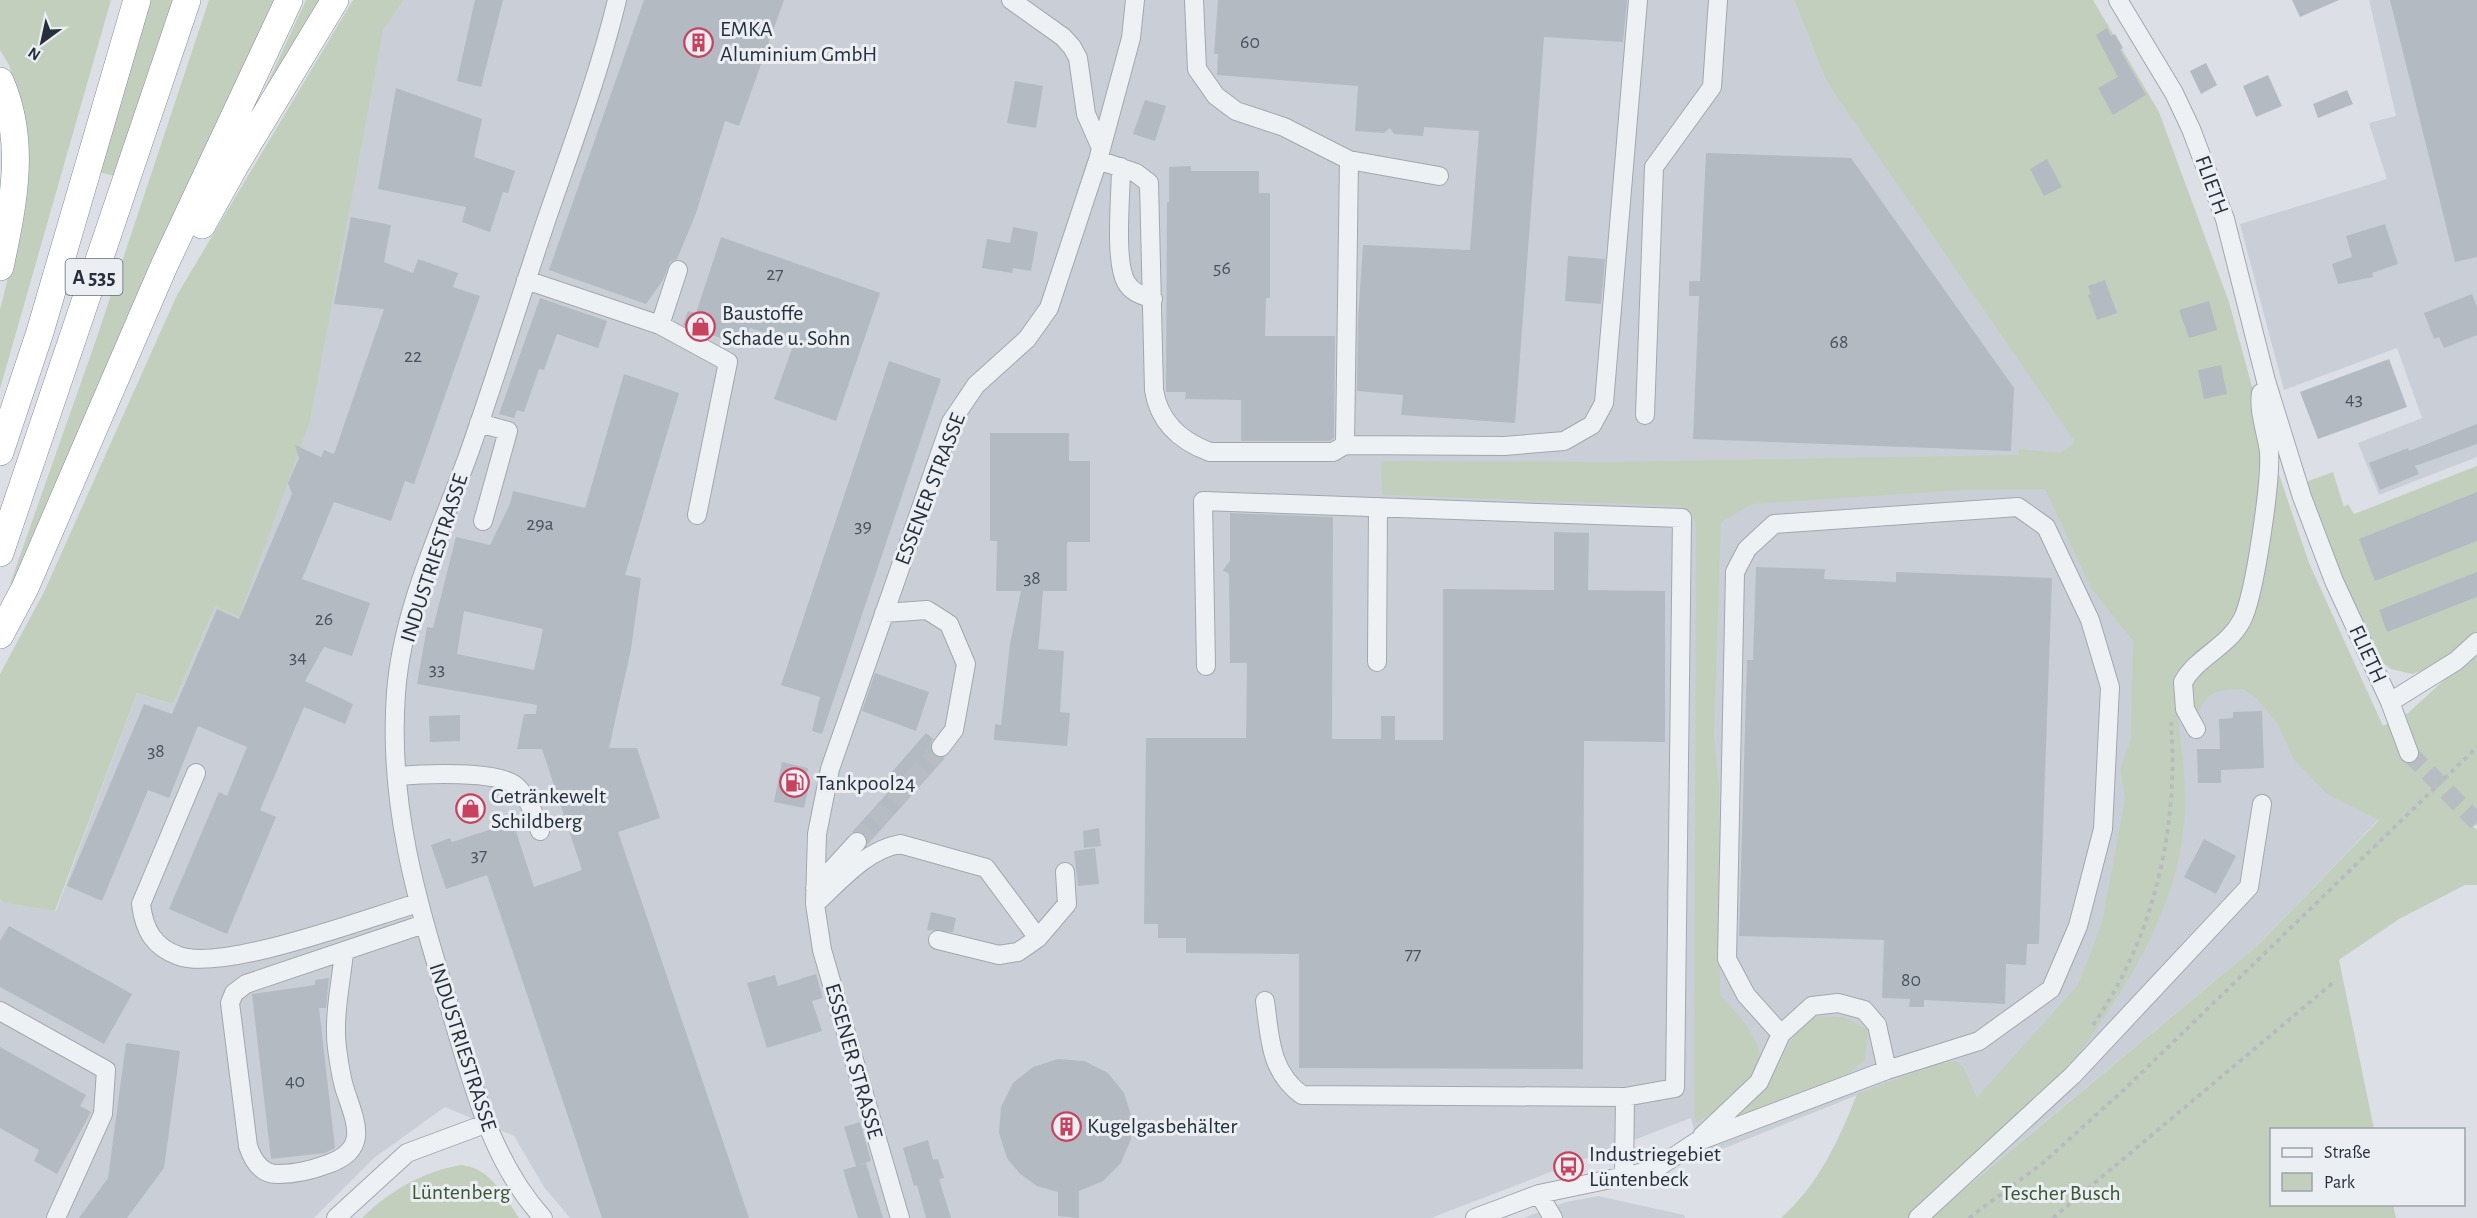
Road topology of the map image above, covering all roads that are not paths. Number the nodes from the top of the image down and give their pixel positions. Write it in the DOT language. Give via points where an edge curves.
graph roads {
  1 [pos="137,0"];
  2 [pos="187,0"];
  3 [pos="289,0"];
  4 [pos="335,0"];
  5 [pos="617,0"];
  6 [pos="1011,0"];
  7 [pos="1135,0"];
  8 [pos="1194,0"];
  9 [pos="1638,0"];
  10 [pos="1718,0"];
  11 [pos="2118,0"];
  12 [pos="0,81"];
  13 [pos="1100,154"];
  14 [pos="1349,160"];
  15 [pos="1121,167"];
  16 [pos="1439,176"];
  17 [pos="0,267"];
  18 [pos="678,270"];
  19 [pos="526,280"];
  20 [pos="1153,299"];
  21 [pos="660,325"];
  22 [pos="2267,386"];
  23 [pos="104,409"];
  24 [pos="1645,415"];
  25 [pos="479,423"];
  26 [pos="1345,445"];
  27 [pos="0,452"];
  28 [pos="1378,507"];
  29 [pos="697,515"];
  30 [pos="483,521"];
  31 [pos="0,553"];
  32 [pos="884,613"];
  33 [pos="0,635"];
  34 [pos="2477,642"];
  35 [pos="1377,662"];
  36 [pos="1206,666"];
  37 [pos="2390,702"];
  38 [pos="2196,729"];
  39 [pos="941,747"];
  40 [pos="2409,753"];
  41 [pos="196,773"];
  42 [pos="397,776"];
  43 [pos="2262,804"];
  44 [pos="540,831"];
  45 [pos="857,842"];
  46 [pos="1065,872"];
  47 [pos="815,896"];
  48 [pos="418,903"];
  49 [pos="424,924"];
  50 [pos="1038,938"];
  51 [pos="938,940"];
  52 [pos="344,952"];
  53 [pos="1265,1001"];
  54 [pos="0,1011"];
  55 [pos="1781,1034"];
  56 [pos="1887,1070"];
  57 [pos="1624,1097"];
  58 [pos="485,1124"];
  59 [pos="1696,1142"];
  60 [pos="1624,1176"];
  61 [pos="1539,1194"];
  62 [pos="56,1218"];
  63 [pos="336,1218"];
  64 [pos="543,1218"];
  65 [pos="900,1218"];
  66 [pos="1475,1218"];
  67 [pos="1553,1218"];
  68 [pos="1918,1218"];
  1 -- 27 [label="highway, A 535" via="40,332"];
  2 -- 31 [label="highway, A 535"];
  3 -- 23 [label="highway" via="164,266"];
  4 -- 23 [label="highway" via="237,162"];
  5 -- 19 [label="street, INDUSTRIESTRASSE"];
  6 -- 13 [label="street" via="1072,47 1078,58 1086,114"];
  7 -- 13 [label="street, ESSENER STRASSE" via="1131,38"];
  8 -- 14 [label="street" via="1197,69 1216,96 1236,111 1284,127"];
  9 -- 26 [label="street" via="1604,403 1592,424 1564,441"];
  10 -- 24 [label="street" via="1712,87 1654,167"];
  11 -- 22 [label="street, FLIETH" via="2174,93 2195,139 2225,219"];
  12 -- 17 [label="highway" via="9,108 16,156 15,196"];
  13 -- 15 [label="street"];
  13 -- 32 [label="street, ESSENER STRASSE" via="1049,308 1028,339 976,385 951,422"];
  14 -- 16 [label="street"];
  14 -- 26 [label="street"];
  15 -- 20 [label="street" via="1149,183"];
  15 -- 20 [label="street" via="1120,265 1126,283 1135,293"];
  18 -- 21 [label="street"];
  19 -- 21 [label="street"];
  19 -- 25 [label="street, INDUSTRIESTRASSE"];
  20 -- 26 [label="street" via="1157,407 1172,429 1191,445 1210,452 1334,452"];
  21 -- 29 [label="street" via="728,362"];
  22 -- 37 [label="street, FLIETH" via="2334,581"];
  22 -- 38 [label="street, FLIETH" via="2260,395 2269,454 2257,557 2243,617 2234,634 2197,664 2182,682 2185,709"];
  23 -- 33 [label="highway" via="25,588"];
  25 -- 30 [label="street" via="508,431"];
  25 -- 42 [label="street, INDUSTRIESTRASSE" via="409,619 396,693"];
  28 -- 35 [label="street"];
  28 -- 36 [label="street" via="1203,501"];
  28 -- 57 [label="street" via="1682,518 1675,1088"];
  32 -- 39 [label="street" via="927,610 949,624 966,664 954,730"];
  32 -- 47 [label="street, ESSENER STRASSE" via="830,769 817,834"];
  34 -- 37 [label="street" via="2456,661"];
  37 -- 40 [label="street, FLIETH"];
  41 -- 48 [label="street" via="141,904 144,926 156,942 179,956 241,956"];
  42 -- 44 [label="street" via="495,777 515,785 531,805"];
  42 -- 48 [label="street, INDUSTRIESTRASSE" via="401,832"];
  43 -- 68 [label="street" via="2249,887 2073,1075"];
  45 -- 47 [label="street"];
  46 -- 50 [label="street" via="1067,904"];
  47 -- 50 [label="street" via="863,861 886,847 900,844 986,868"];
  47 -- 65 [label="street, ESSENER STRASSE" via="822,950"];
  48 -- 49 [label="street, INDUSTRIESTRASSE"];
  49 -- 52 [label="street"];
  49 -- 58 [label="street, INDUSTRIESTRASSE"];
  50 -- 51 [label="street" via="1018,952 999,955"];
  52 -- 52 [label="street" via="246,984 234,993 230,1003 248,1146 253,1160 276,1175 309,1171 344,1159 355,1144 358,1134 336,1045"];
  53 -- 57 [label="street" via="1271,1051 1287,1084 1302,1095"];
  54 -- 62 [label="street" via="106,1070 104,1114"];
  55 -- 56 [label="street" via="1812,1006 1838,1003 1864,1010 1877,1025"];
  55 -- 56 [label="street" via="1746,995 1727,959 1735,572 1747,549 1774,524 2019,507 2046,528 2090,620 2110,687 2103,829 2078,926 2051,989 1979,1041"];
  55 -- 59 [label="street" via="1759,1082"];
  56 -- 59 [label="street"];
  57 -- 60 [label="street"];
  58 -- 63 [label="street" via="407,1152"];
  58 -- 64 [label="street, INDUSTRIESTRASSE" via="527,1200"];
  59 -- 60 [label="street" via="1654,1170"];
  60 -- 61 [label="street"];
  61 -- 66 [label="street"];
  61 -- 67 [label="street"];
}
